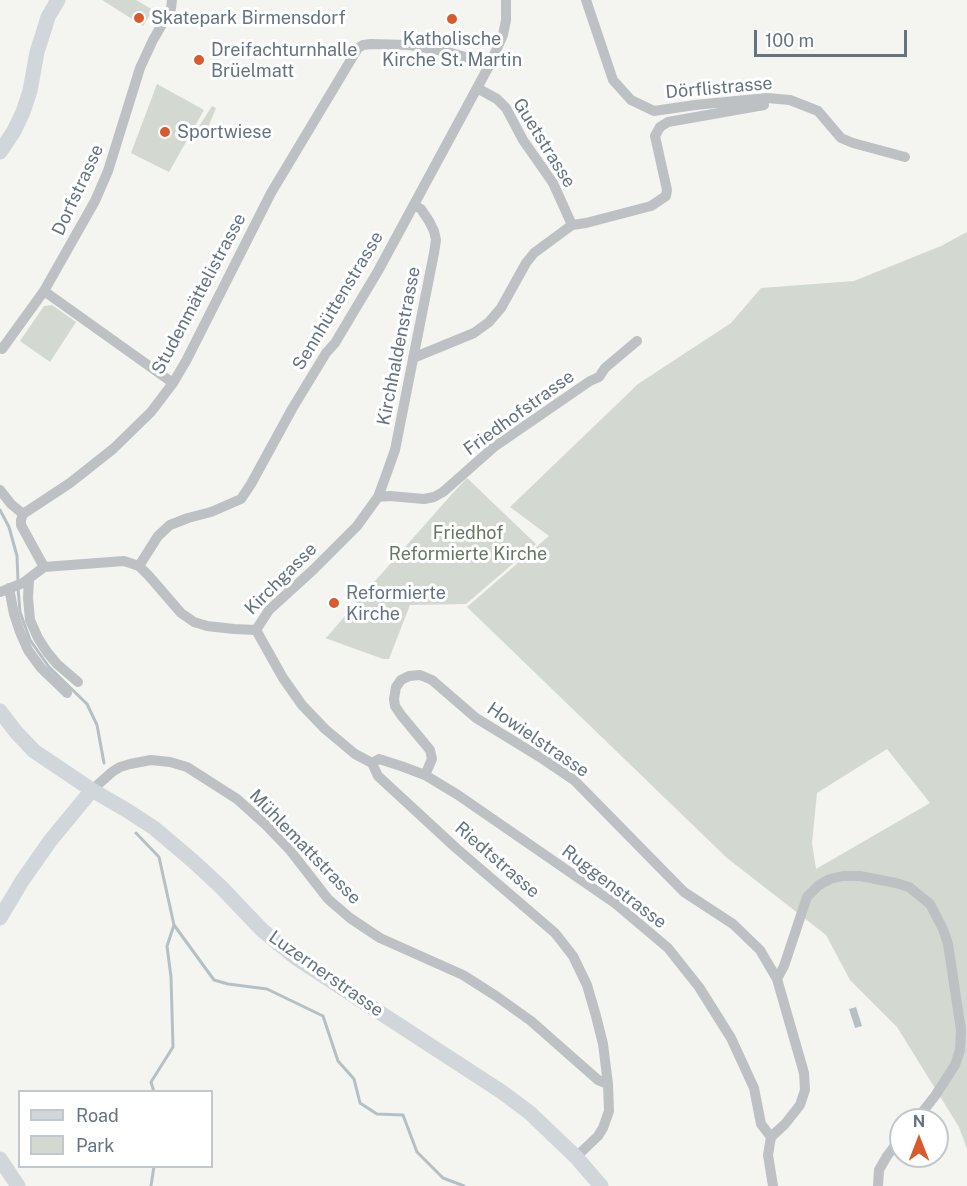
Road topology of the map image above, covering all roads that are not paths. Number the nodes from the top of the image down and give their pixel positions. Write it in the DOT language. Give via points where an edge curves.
graph roads {
  1 [pos="58,0"];
  2 [pos="172,0"];
  3 [pos="506,0"];
  4 [pos="586,0"];
  5 [pos="490,64"];
  6 [pos="477,88"];
  7 [pos="764,105"];
  8 [pos="0,152"];
  9 [pos="905,157"];
  10 [pos="414,206"];
  11 [pos="572,225"];
  12 [pos="44,291"];
  13 [pos="637,341"];
  14 [pos="2,349"];
  15 [pos="413,358"];
  16 [pos="173,383"];
  17 [pos="0,490"];
  18 [pos="378,497"];
  19 [pos="23,513"];
  20 [pos="139,566"];
  21 [pos="44,567"];
  22 [pos="15,586"];
  23 [pos="256,630"];
  24 [pos="78,682"];
  25 [pos="67,693"];
  26 [pos="0,711"];
  27 [pos="372,763"];
  28 [pos="425,775"];
  29 [pos="92,790"];
  30 [pos="0,918"];
  31 [pos="777,979"];
  32 [pos="608,1084"];
  33 [pos="926,1108"];
  34 [pos="771,1137"];
  35 [pos="889,1153"];
  36 [pos="576,1157"];
  37 [pos="0,1159"];
  38 [pos="18,1186"];
  39 [pos="601,1186"];
  40 [pos="773,1186"];
  41 [pos="878,1186"];
  1 -- 8 [label="main road" via="37,52 23,112"];
  2 -- 12 [label="street, Dorfstrasse" via="140,68 104,181"];
  3 -- 5 [label="street, Sennhüttenstrasse" via="503,35"];
  4 -- 9 [label="street, Dörflistrasse" via="613,80 631,100 654,111 767,98 790,100 818,111 841,138"];
  5 -- 6 [label="street, Sennhüttenstrasse"];
  5 -- 16 [label="street, Studenmättelistrasse" via="409,45 371,44 358,48 271,193"];
  6 -- 10 [label="street, Sennhüttenstrasse"];
  6 -- 11 [label="street, Guetstrasse" via="506,108 553,183"];
  7 -- 11 [label="street" via="668,122 655,136 668,190 666,196 651,206"];
  10 -- 15 [label="street, Kirchhaldenstrasse" via="429,221 436,240"];
  10 -- 20 [label="street, Sennhüttenstrasse" via="241,500 170,525"];
  11 -- 15 [label="street" via="534,253 489,322 474,333"];
  12 -- 14 [label="street, Dorfstrasse"];
  12 -- 16 [label="street"];
  13 -- 18 [label="street, Friedhofstrasse" via="599,377 494,447 443,492 424,499"];
  15 -- 18 [label="street, Kirchhaldenstrasse" via="395,450"];
  16 -- 19 [label="street, Studenmättelistrasse" via="151,412 113,449"];
  17 -- 19 [label="street"];
  18 -- 23 [label="street, Kirchgasse" via="357,526 269,610"];
  19 -- 21 [label="street" via="21,525"];
  20 -- 21 [label="street" via="117,561"];
  20 -- 23 [label="street, Kirchgasse" via="189,619 207,626"];
  21 -- 22 [label="street"];
  22 -- 24 [label="street" via="28,598 30,620 47,652"];
  22 -- 25 [label="street" via="14,614 28,650"];
  23 -- 27 [label="street, Riedtstrasse" via="302,705 355,754"];
  26 -- 29 [label="main road, Luzernerstrasse" via="34,751"];
  27 -- 28 [label="street, Ruggenstrasse" via="379,759"];
  27 -- 32 [label="street, Riedtstrasse" via="378,776 555,933 573,956 596,1016"];
  28 -- 31 [label="street, Howielstrasse" via="432,759 430,750 395,706 396,687 409,676 432,680 476,718 574,780 684,892 734,924 760,950"];
  28 -- 34 [label="street, Ruggenstrasse" via="616,904 668,948 699,987 731,1038 754,1088 761,1124"];
  29 -- 30 [label="main road" via="50,841"];
  29 -- 32 [label="street, Mühlemattstrasse" via="112,772 130,764 151,760 187,767 237,799 266,825 328,899 350,918 380,938 463,975 496,996 598,1080"];
  29 -- 36 [label="main road, Luzernerstrasse" via="154,828 296,958 502,1092"];
  31 -- 33 [label="street" via="807,897 830,879 860,876 896,883 909,887 930,904 948,944 961,1030 955,1065"];
  31 -- 34 [label="street" via="806,1090 800,1105"];
  32 -- 36 [label="street, Riedtstrasse" via="609,1111 603,1128"];
  34 -- 40 [label="street, Ruggenstrasse" via="768,1155"];
  35 -- 41 [label="street" via="879,1170"];
  36 -- 39 [label="main road, Luzernerstrasse"];
  37 -- 38 [label="main road"];
}
